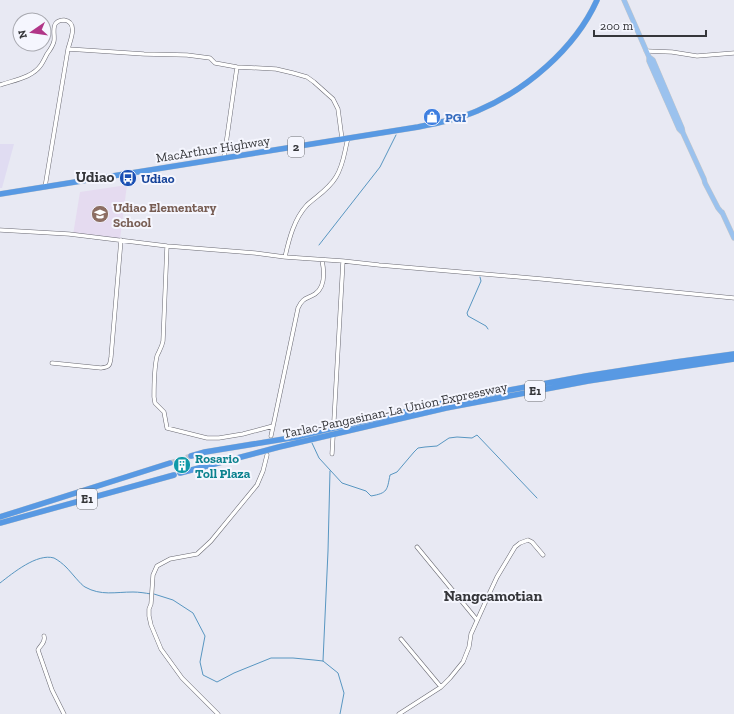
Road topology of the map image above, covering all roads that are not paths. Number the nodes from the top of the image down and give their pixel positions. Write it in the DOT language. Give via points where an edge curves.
graph roads {
  1 [pos="597,0"];
  2 [pos="624,0"];
  3 [pos="68,49"];
  4 [pos="646,51"];
  5 [pos="734,53"];
  6 [pos="237,67"];
  7 [pos="0,85"];
  8 [pos="345,139"];
  9 [pos="224,158"];
  10 [pos="46,187"];
  11 [pos="0,194"];
  12 [pos="0,230"];
  13 [pos="734,238"];
  14 [pos="121,240"];
  15 [pos="167,246"];
  16 [pos="286,256"];
  17 [pos="322,260"];
  18 [pos="343,261"];
  19 [pos="734,298"];
  20 [pos="734,354"];
  21 [pos="734,359"];
  22 [pos="52,363"];
  23 [pos="334,420"];
  24 [pos="273,426"];
  25 [pos="270,436"];
  26 [pos="333,437"];
  27 [pos="332,454"];
  28 [pos="267,455"];
  29 [pos="191,456"];
  30 [pos="170,463"];
  31 [pos="180,473"];
  32 [pos="174,475"];
  33 [pos="0,517"];
  34 [pos="0,523"];
  35 [pos="417,548"];
  36 [pos="543,555"];
  37 [pos="477,620"];
  38 [pos="44,636"];
  39 [pos="401,639"];
  40 [pos="440,687"];
  41 [pos="64,714"];
  42 [pos="218,714"];
  43 [pos="399,714"];
  1 -- 8 [label="highway, MacArthur Highway / 2" via="585,21 554,60 498,102 435,124"];
  2 -- 4 [label="main road"];
  3 -- 6 [label="street" via="187,55 210,58 215,63"];
  3 -- 7 [label="street" via="72,25 63,20 56,22 53,43 41,65 25,77"];
  3 -- 10 [label="street"];
  4 -- 5 [label="street" via="696,56"];
  4 -- 13 [label="main road" via="679,129"];
  6 -- 8 [label="street" via="276,70 311,79 336,105"];
  6 -- 9 [label="street"];
  8 -- 9 [label="highway, MacArthur Highway / 2"];
  8 -- 16 [label="street" via="345,156 336,176 302,212 288,243"];
  9 -- 10 [label="highway, MacArthur Highway / 2"];
  10 -- 11 [label="highway, MacArthur Highway / 2"];
  12 -- 14 [label="street"];
  14 -- 15 [label="street"];
  14 -- 22 [label="street" via="109,366 101,368"];
  15 -- 16 [label="street"];
  15 -- 24 [label="street" via="163,341 156,361 154,397 164,412 167,428 219,438"];
  16 -- 17 [label="street"];
  17 -- 18 [label="street"];
  17 -- 24 [label="street" via="324,271 320,288 316,293 303,299 298,308"];
  18 -- 19 [label="street"];
  18 -- 23 [label="street"];
  20 -- 29 [label="highway, Tarlac-Pangasinan-La Union Expressway / E1" via="586,376 466,398 296,437"];
  21 -- 31 [label="highway, Tarlac-Pangasinan-La Union Expressway / E1" via="588,381 446,408"];
  24 -- 25 [label="street"];
  26 -- 27 [label="street"];
  28 -- 42 [label="street" via="257,485 211,541 197,554 170,559 157,566 152,575 149,616 161,649 182,678"];
  30 -- 33 [label="highway, E1"];
  32 -- 34 [label="highway, E1"];
  35 -- 37 [label="street"];
  36 -- 37 [label="street" via="532,542 528,540 520,543 497,577"];
  37 -- 40 [label="street" via="463,662"];
  38 -- 41 [label="street" via="45,640 38,650 52,690"];
  39 -- 40 [label="street"];
  40 -- 43 [label="street"];
}
